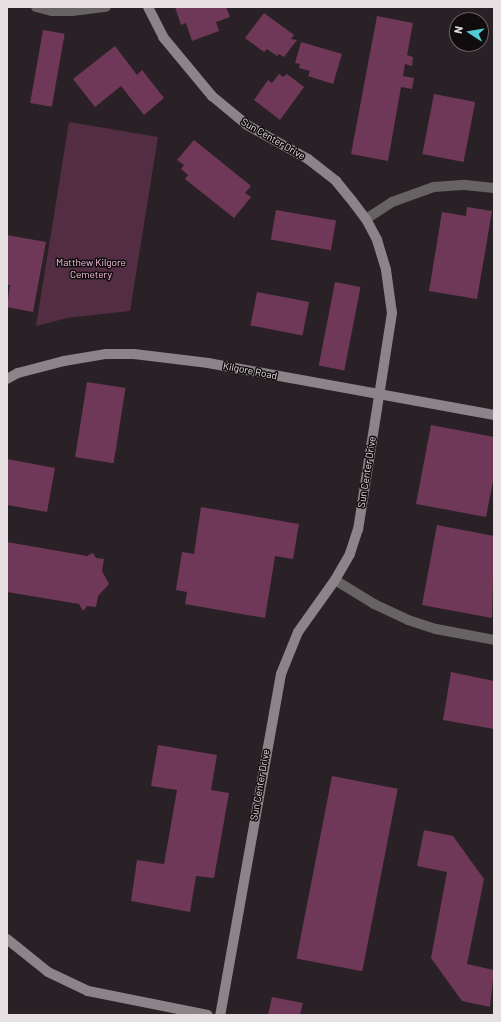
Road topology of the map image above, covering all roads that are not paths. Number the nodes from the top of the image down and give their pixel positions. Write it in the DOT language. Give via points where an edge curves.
graph roads {
  1 [pos="36,7"];
  2 [pos="106,7"];
  3 [pos="148,7"];
  4 [pos="494,188"];
  5 [pos="366,219"];
  6 [pos="7,379"];
  7 [pos="379,396"];
  8 [pos="494,415"];
  9 [pos="335,580"];
  10 [pos="494,640"];
  11 [pos="7,939"];
  12 [pos="208,1015"];
  13 [pos="220,1015"];
  1 -- 2 [label="street" via="52,11 72,11"];
  3 -- 5 [label="street, Sun Center Drive" via="163,37 212,96 247,125 308,159 336,181"];
  4 -- 5 [label="street" via="465,185 434,187 392,202"];
  5 -- 7 [label="street, Sun Center Drive" via="377,240 386,270 392,313"];
  6 -- 7 [label="street, Kilgore Road" via="18,373 64,361 106,354 134,354 208,364"];
  7 -- 8 [label="street, Kilgore Road"];
  7 -- 9 [label="street, Sun Center Drive" via="358,529 350,554"];
  9 -- 10 [label="street" via="374,604 408,620 436,629"];
  9 -- 13 [label="street, Sun Center Drive" via="298,632 281,674"];
  11 -- 12 [label="street" via="48,972 88,991"];
}
